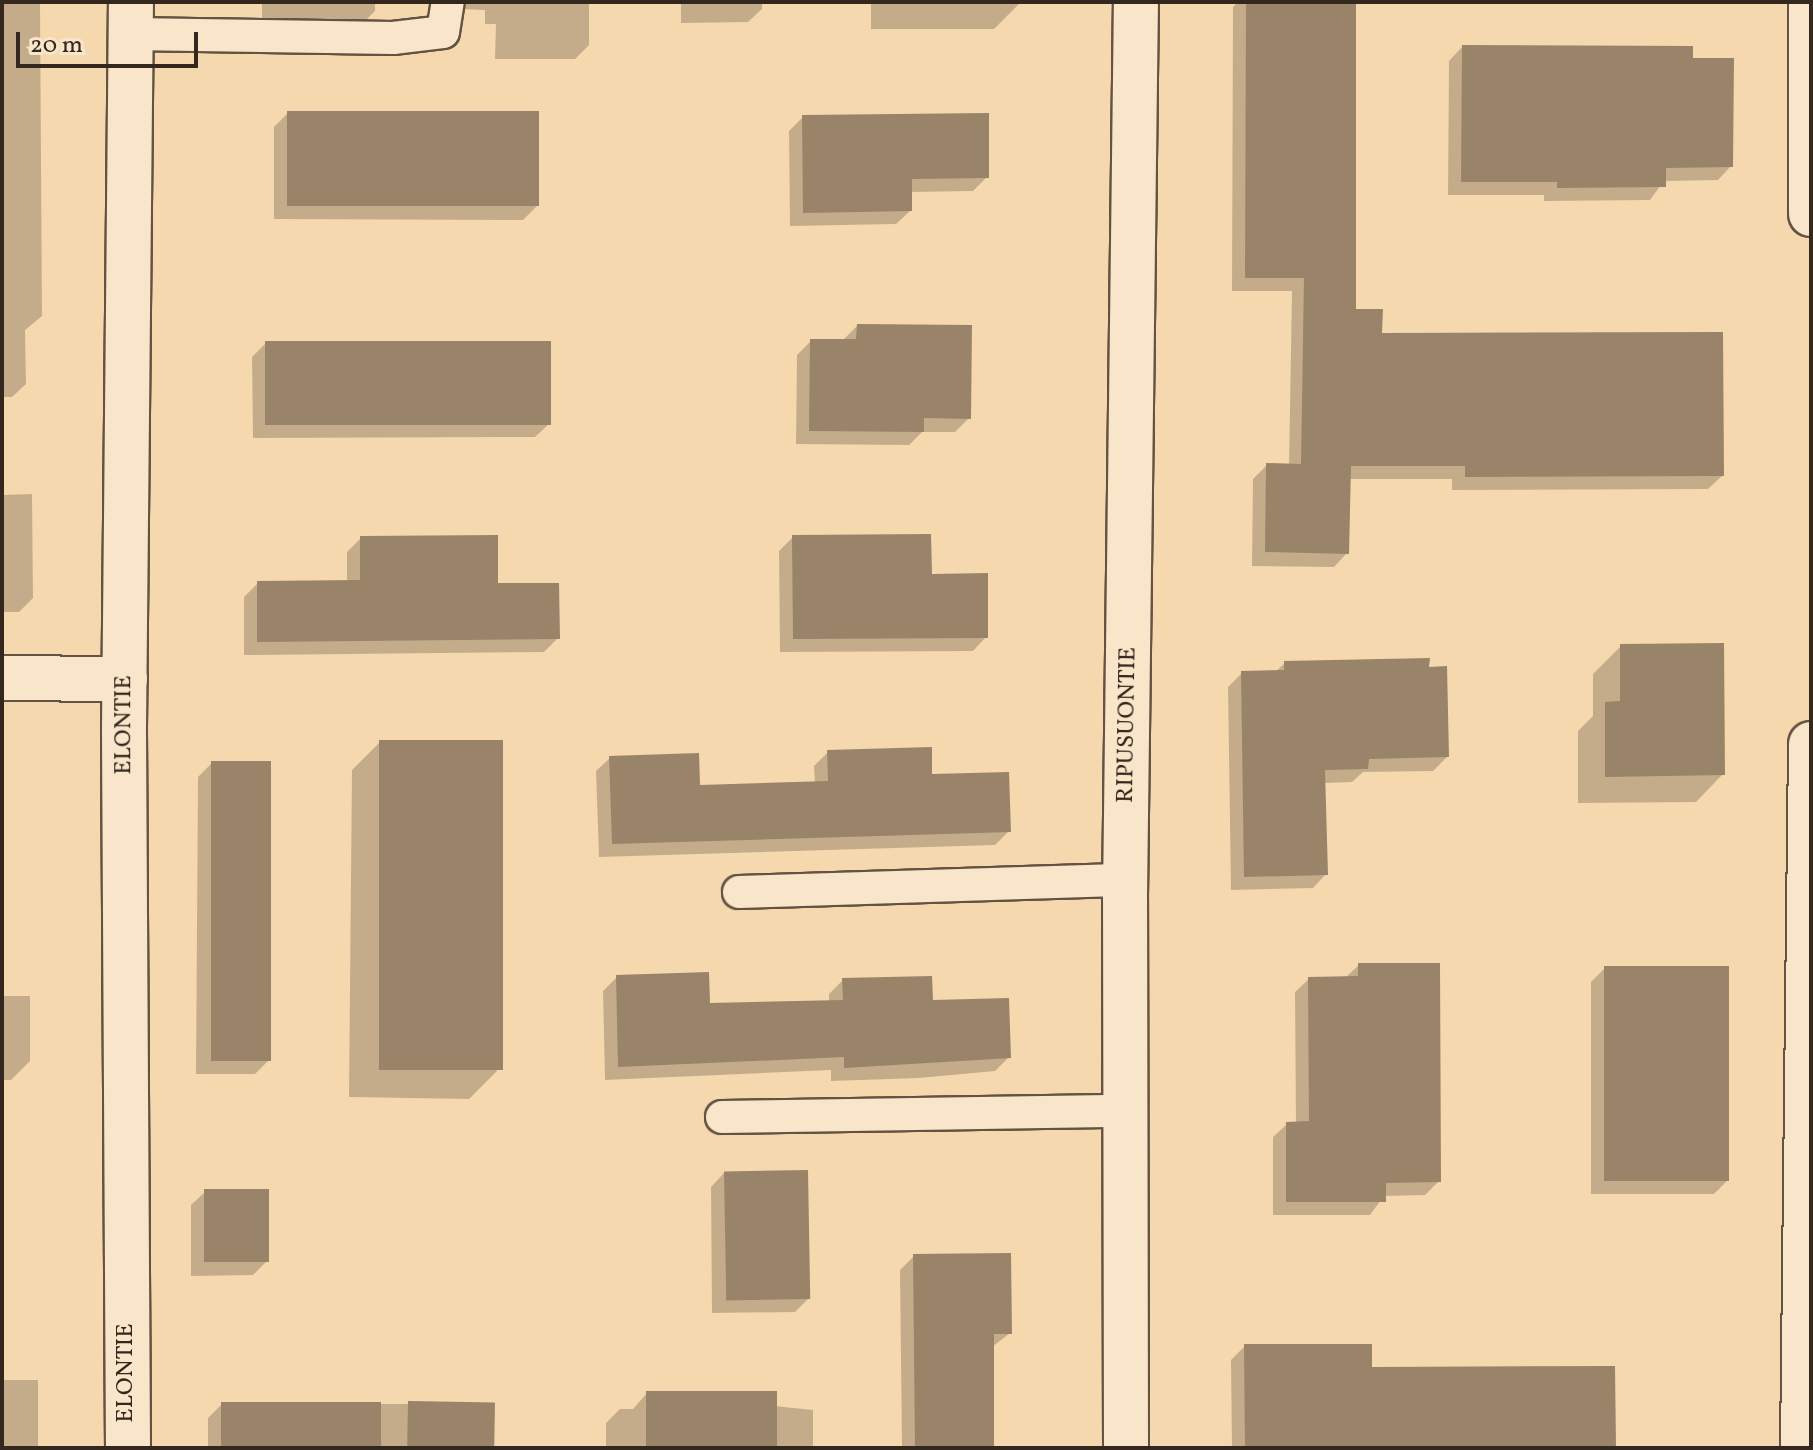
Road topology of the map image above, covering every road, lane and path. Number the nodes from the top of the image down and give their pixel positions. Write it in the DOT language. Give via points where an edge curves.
graph roads {
  1 [pos="448,2"];
  2 [pos="1136,2"];
  3 [pos="1811,2"];
  4 [pos="131,18"];
  5 [pos="1811,144"];
  6 [pos="1811,214"];
  7 [pos="2,678"];
  8 [pos="125,679"];
  9 [pos="1811,744"];
  10 [pos="1126,880"];
  11 [pos="739,892"];
  12 [pos="1125,1111"];
  13 [pos="722,1117"];
  14 [pos="1808,1220"];
  15 [pos="128,1448"];
  16 [pos="1126,1448"];
  17 [pos="1803,1448"];
  1 -- 4 [label="lane" via="443,32 393,38"];
  2 -- 10 [label="street, RIPUSUONTIE"];
  3 -- 5 [label="street"];
  4 -- 8 [label="street, ELONTIE"];
  5 -- 6 [label="street"];
  7 -- 8 [label="street"];
  8 -- 15 [label="street, ELONTIE"];
  9 -- 14 [label="street"];
  10 -- 11 [label="lane"];
  10 -- 12 [label="street, RIPUSUONTIE"];
  12 -- 13 [label="lane"];
  12 -- 16 [label="street, RIPUSUONTIE"];
  14 -- 17 [label="street"];
}
